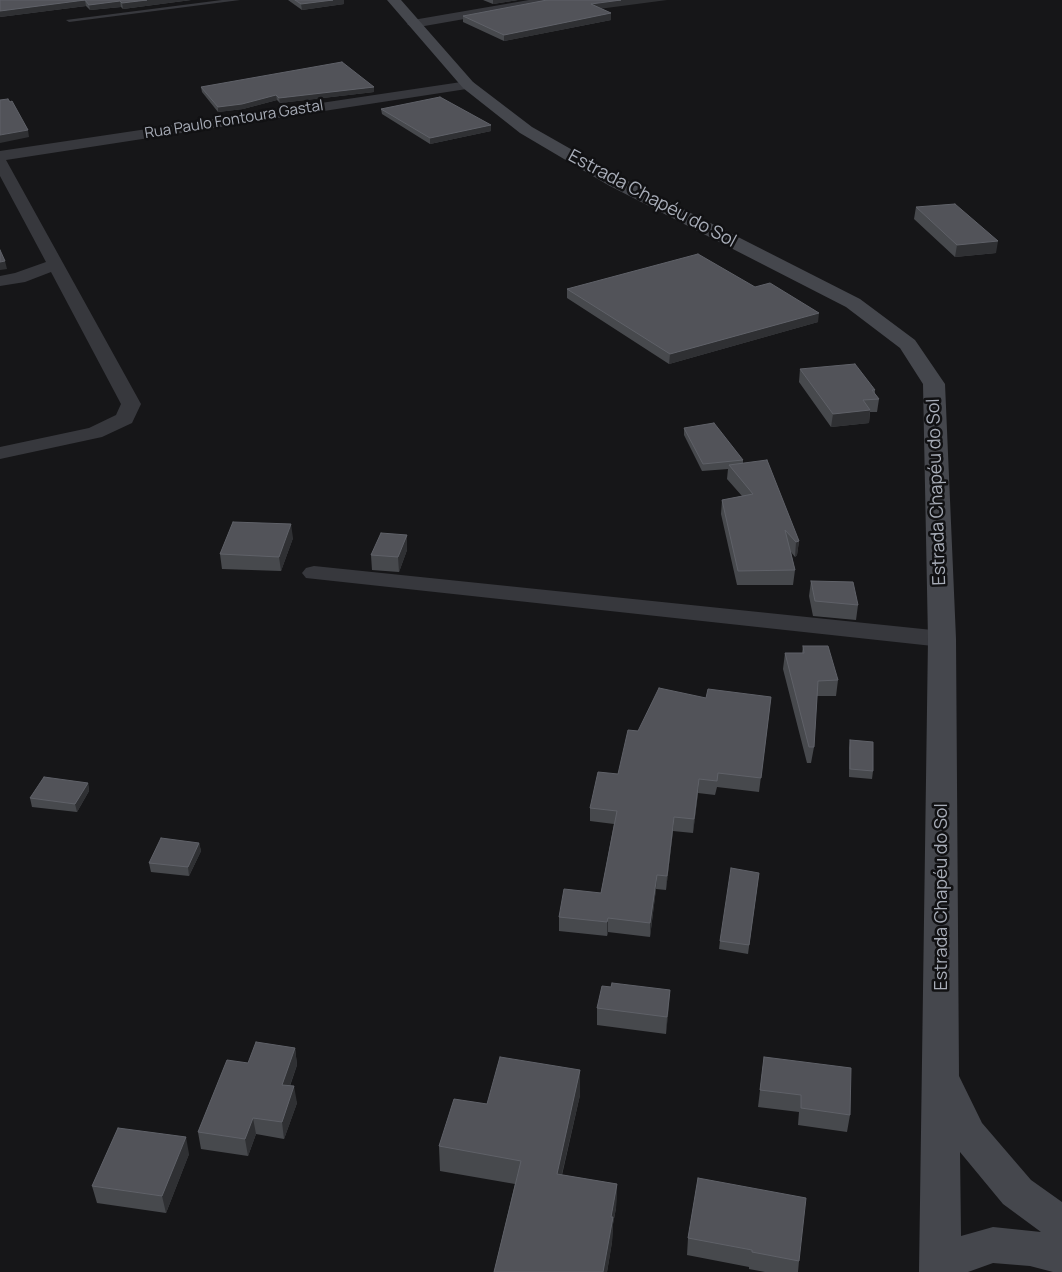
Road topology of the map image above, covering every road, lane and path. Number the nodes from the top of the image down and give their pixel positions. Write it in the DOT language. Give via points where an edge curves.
graph roads {
  1 [pos="237,0"];
  2 [pos="394,0"];
  3 [pos="550,0"];
  4 [pos="69,20"];
  5 [pos="413,24"];
  6 [pos="468,84"];
  7 [pos="0,156"];
  8 [pos="0,162"];
  9 [pos="54,266"];
  10 [pos="0,281"];
  11 [pos="0,453"];
  12 [pos="314,573"];
  13 [pos="942,639"];
  14 [pos="941,1078"];
  15 [pos="1062,1225"];
  16 [pos="1062,1256"];
  17 [pos="942,1270"];
  1 -- 4 [label="lane"];
  2 -- 5 [label="main road, Estrada Chapéu do Sol"];
  3 -- 5 [label="street"];
  5 -- 6 [label="main road, Estrada Chapéu do Sol"];
  6 -- 7 [label="street, Rua Paulo Fontoura Gastal"];
  6 -- 13 [label="main road, Estrada Chapéu do Sol" via="526,130 614,182 853,303 908,344 934,384"];
  8 -- 9 [label="street"];
  9 -- 10 [label="street"];
  9 -- 11 [label="street" via="130,404 125,419 95,433"];
  12 -- 13 [label="street"];
  13 -- 14 [label="main road, Estrada Chapéu do Sol"];
  14 -- 15 [label="main road" via="968,1134 1017,1192"];
  14 -- 17 [label="main road, Estrada Chapéu do Sol"];
  16 -- 17 [label="main road" via="1030,1248 993,1245 964,1253"];
}
